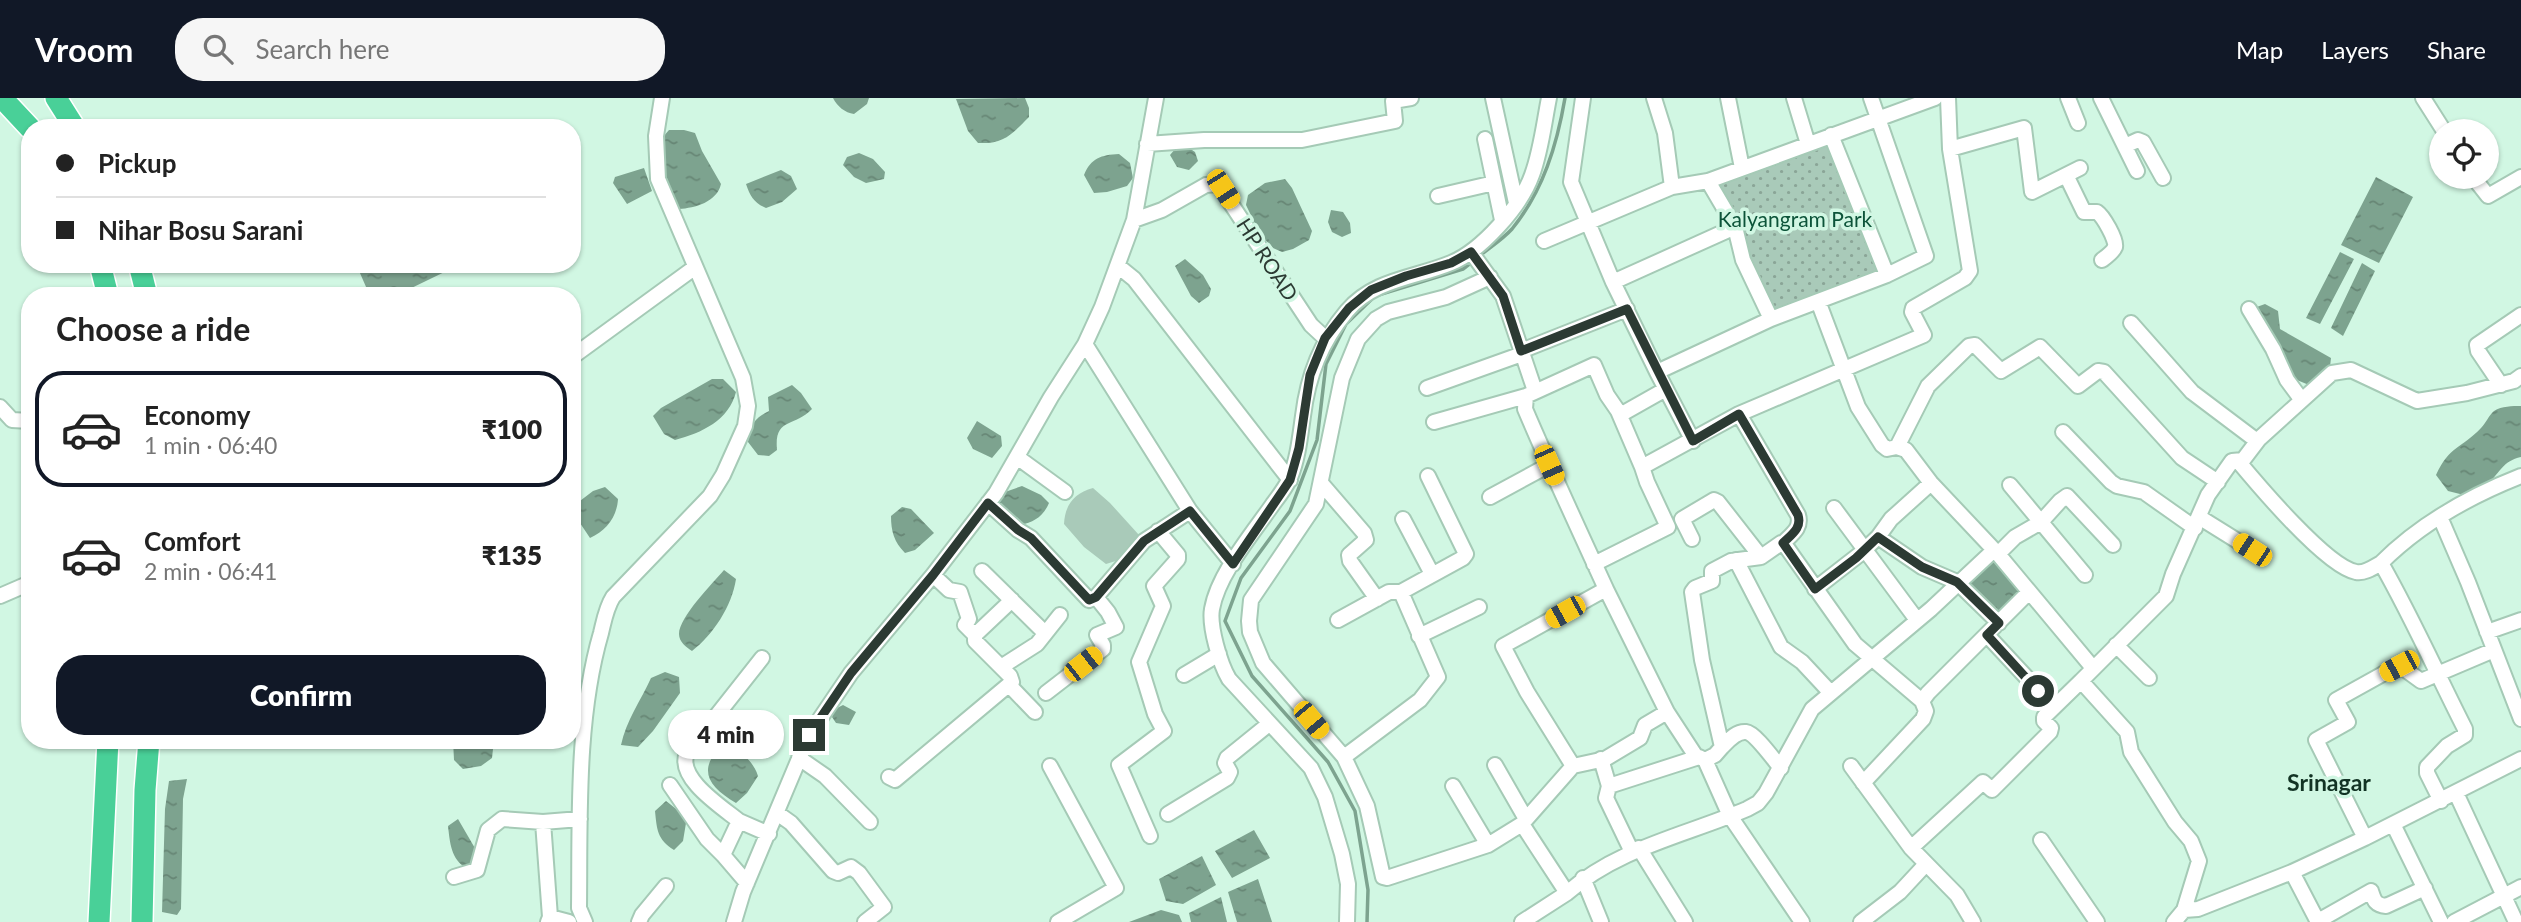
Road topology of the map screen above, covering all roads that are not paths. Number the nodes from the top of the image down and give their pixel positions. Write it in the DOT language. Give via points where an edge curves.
graph roads {
  1 [pos="2,98"];
  2 [pos="55,98"];
  3 [pos="662,98"];
  4 [pos="1156,98"];
  5 [pos="1411,98"];
  6 [pos="1493,98"];
  7 [pos="1549,98"];
  8 [pos="1654,98"];
  9 [pos="1728,98"];
  10 [pos="1794,98"];
  11 [pos="1871,98"];
  12 [pos="1935,98"];
  13 [pos="1948,98"];
  14 [pos="2068,98"];
  15 [pos="2101,98"];
  16 [pos="2423,98"];
  17 [pos="1587,99"];
  18 [pos="1878,118"];
  19 [pos="22,119"];
  20 [pos="69,119"];
  21 [pos="2436,119"];
  22 [pos="2078,123"];
  23 [pos="1831,135"];
  24 [pos="1485,139"];
  25 [pos="1147,144"];
  26 [pos="1808,144"];
  27 [pos="2125,146"];
  28 [pos="1950,149"];
  29 [pos="1742,168"];
  30 [pos="2080,168"];
  31 [pos="2137,171"];
  32 [pos="2066,175"];
  33 [pos="2521,177"];
  34 [pos="2163,178"];
  35 [pos="1708,181"];
  36 [pos="1494,183"];
  37 [pos="1672,187"];
  38 [pos="2482,189"];
  39 [pos="1438,196"];
  40 [pos="1516,203"];
  41 [pos="1134,220"];
  42 [pos="1502,220"];
  43 [pos="1588,222"];
  44 [pos="1735,227"];
  45 [pos="1544,241"];
  46 [pos="1473,254"];
  47 [pos="2102,260"];
  48 [pos="1118,266"];
  49 [pos="694,268"];
  50 [pos="1487,273"];
  51 [pos="1887,275"];
  52 [pos="1613,282"];
  53 [pos="1818,301"];
  54 [pos="1627,309"];
  55 [pos="2249,309"];
  56 [pos="2521,315"];
  57 [pos="1771,319"];
  58 [pos="2131,323"];
  59 [pos="1325,338"];
  60 [pos="1084,344"];
  61 [pos="581,350"];
  62 [pos="1521,353"];
  63 [pos="1845,371"];
  64 [pos="1657,372"];
  65 [pos="2521,376"];
  66 [pos="2501,385"];
  67 [pos="1427,388"];
  68 [pos="1666,389"];
  69 [pos="1531,393"];
  70 [pos="2301,400"];
  71 [pos="0,407"];
  72 [pos="1739,414"];
  73 [pos="1620,415"];
  74 [pos="21,420"];
  75 [pos="1434,422"];
  76 [pos="2063,432"];
  77 [pos="1693,441"];
  78 [pos="2257,441"];
  79 [pos="1898,447"];
  80 [pos="1017,457"];
  81 [pos="2238,460"];
  82 [pos="1549,465"];
  83 [pos="1642,467"];
  84 [pos="1428,475"];
  85 [pos="2521,477"];
  86 [pos="1290,480"];
  87 [pos="2218,482"];
  88 [pos="1321,483"];
  89 [pos="1931,483"];
  90 [pos="2010,485"];
  91 [pos="1065,492"];
  92 [pos="1490,497"];
  93 [pos="988,503"];
  94 [pos="1834,508"];
  95 [pos="1190,511"];
  96 [pos="2440,517"];
  97 [pos="1403,519"];
  98 [pos="2041,522"];
  99 [pos="2197,522"];
  100 [pos="1158,531"];
  101 [pos="1878,537"];
  102 [pos="1692,539"];
  103 [pos="1783,543"];
  104 [pos="2113,544"];
  105 [pos="1864,550"];
  106 [pos="2252,550"];
  107 [pos="1996,552"];
  108 [pos="1761,556"];
  109 [pos="1735,560"];
  110 [pos="1233,564"];
  111 [pos="1594,564"];
  112 [pos="2381,564"];
  113 [pos="982,571"];
  114 [pos="1432,574"];
  115 [pos="933,575"];
  116 [pos="2085,575"];
  117 [pos="1957,582"];
  118 [pos="21,587"];
  119 [pos="1606,589"];
  120 [pos="1815,589"];
  121 [pos="1401,592"];
  122 [pos="2029,592"];
  123 [pos="0,596"];
  124 [pos="1096,597"];
  125 [pos="1377,599"];
  126 [pos="1012,600"];
  127 [pos="1479,607"];
  128 [pos="1060,615"];
  129 [pos="1338,620"];
  130 [pos="1917,620"];
  131 [pos="2521,620"];
  132 [pos="1999,623"];
  133 [pos="2487,632"];
  134 [pos="1045,633"];
  135 [pos="975,635"];
  136 [pos="1987,635"];
  137 [pos="1419,636"];
  138 [pos="2116,645"];
  139 [pos="2494,650"];
  140 [pos="1219,654"];
  141 [pos="762,658"];
  142 [pos="1870,658"];
  143 [pos="1001,667"];
  144 [pos="2092,668"];
  145 [pos="1184,675"];
  146 [pos="2437,675"];
  147 [pos="2149,678"];
  148 [pos="2081,681"];
  149 [pos="1010,686"];
  150 [pos="1830,692"];
  151 [pos="1046,693"];
  152 [pos="1922,701"];
  153 [pos="2054,707"];
  154 [pos="1035,712"];
  155 [pos="1667,712"];
  156 [pos="2521,719"];
  157 [pos="1269,724"];
  158 [pos="1722,747"];
  159 [pos="108,749"];
  160 [pos="148,749"];
  161 [pos="1343,757"];
  162 [pos="799,758"];
  163 [pos="1601,759"];
  164 [pos="1701,759"];
  165 [pos="2521,759"];
  166 [pos="1495,765"];
  167 [pos="1050,766"];
  168 [pos="1573,766"];
  169 [pos="1851,766"];
  170 [pos="1781,768"];
  171 [pos="889,777"];
  172 [pos="1863,783"];
  173 [pos="670,785"];
  174 [pos="1453,786"];
  175 [pos="1609,786"];
  176 [pos="2456,793"];
  177 [pos="2441,801"];
  178 [pos="777,813"];
  179 [pos="1168,814"];
  180 [pos="1730,816"];
  181 [pos="580,819"];
  182 [pos="739,821"];
  183 [pos="1524,821"];
  184 [pos="543,822"];
  185 [pos="870,822"];
  186 [pos="2393,824"];
  187 [pos="769,834"];
  188 [pos="1150,836"];
  189 [pos="2365,838"];
  190 [pos="2041,840"];
  191 [pos="1488,845"];
  192 [pos="1911,848"];
  193 [pos="1636,850"];
  194 [pos="723,855"];
  195 [pos="1926,864"];
  196 [pos="2292,872"];
  197 [pos="454,877"];
  198 [pos="1583,878"];
  199 [pos="747,883"];
  200 [pos="666,886"];
  201 [pos="2521,887"];
  202 [pos="2425,888"];
  203 [pos="1567,893"];
  204 [pos="2504,895"];
  205 [pos="2195,914"];
  206 [pos="549,919"];
  207 [pos="99,922"];
  208 [pos="142,922"];
  209 [pos="569,922"];
  210 [pos="585,922"];
  211 [pos="639,922"];
  212 [pos="734,922"];
  213 [pos="866,922"];
  214 [pos="1058,922"];
  215 [pos="1347,922"];
  216 [pos="1522,922"];
  217 [pos="1601,922"];
  218 [pos="1685,922"];
  219 [pos="1802,922"];
  220 [pos="1861,922"];
  221 [pos="1973,922"];
  222 [pos="2097,922"];
  223 [pos="2174,922"];
  224 [pos="2318,922"];
  225 [pos="2441,922"];
  226 [pos="2454,922"];
  227 [pos="2516,922"];
  1 -- 19 [label="highway"];
  2 -- 20 [label="highway"];
  3 -- 49 [label="street" via="656,136 658,179"];
  4 -- 25 [label="street"];
  5 -- 25 [label="street" via="1393,101 1395,121 1312,139"];
  6 -- 40 [label="street"];
  7 -- 40 [label="street" via="1532,177"];
  8 -- 37 [label="street" via="1665,133"];
  9 -- 29 [label="street"];
  10 -- 26 [label="street"];
  11 -- 18 [label="street"];
  12 -- 18 [label="street"];
  13 -- 28 [label="street"];
  14 -- 22 [label="street"];
  15 -- 27 [label="street"];
  16 -- 21 [label="street"];
  17 -- 43 [label="street" via="1571,178"];
  18 -- 23 [label="street"];
  18 -- 51 [label="street" via="1926,256"];
  23 -- 26 [label="street"];
  23 -- 51 [label="street"];
  24 -- 36 [label="street"];
  25 -- 41 [label="street"];
  26 -- 29 [label="street"];
  27 -- 31 [label="street"];
  27 -- 34 [label="street" via="2143,142"];
  28 -- 32 [label="street" via="2024,128 2032,192"];
  28 -- 63 [label="street" via="1968,275 1913,308 1923,336"];
  29 -- 35 [label="street"];
  30 -- 32 [label="street"];
  32 -- 47 [label="street" via="2084,212 2100,214 2115,243"];
  33 -- 38 [label="street" via="2488,196"];
  35 -- 37 [label="street"];
  35 -- 44 [label="street"];
  36 -- 39 [label="street"];
  36 -- 42 [label="street"];
  37 -- 43 [label="street"];
  40 -- 42 [label="street"];
  41 -- 48 [label="street"];
  41 -- 59 [label="street, HP ROAD" via="1206,185 1218,184 1311,325"];
  42 -- 46 [label="street"];
  43 -- 45 [label="street"];
  43 -- 52 [label="street"];
  44 -- 52 [label="street"];
  44 -- 57 [label="street" via="1744,260"];
  46 -- 50 [label="street"];
  46 -- 59 [label="street" via="1371,290"];
  48 -- 60 [label="street"];
  48 -- 86 [label="street" via="1134,279"];
  49 -- 61 [label="street"];
  49 -- 181 [label="street" via="743,378 748,405 745,426 710,496 607,608 588,695"];
  50 -- 62 [label="street" via="1503,296"];
  50 -- 88 [label="street" via="1446,297 1388,312 1360,336 1342,378"];
  51 -- 53 [label="street"];
  52 -- 54 [label="street"];
  53 -- 57 [label="street"];
  53 -- 63 [label="street"];
  54 -- 62 [label="street"];
  54 -- 64 [label="street"];
  55 -- 70 [label="street"];
  56 -- 66 [label="street" via="2477,345"];
  57 -- 64 [label="street"];
  58 -- 78 [label="street" via="2192,392"];
  59 -- 86 [label="street" via="1310,375"];
  60 -- 80 [label="street"];
  60 -- 95 [label="street"];
  62 -- 67 [label="street"];
  62 -- 69 [label="street"];
  63 -- 72 [label="street"];
  63 -- 79 [label="street" via="1858,407 1882,445"];
  64 -- 68 [label="street"];
  65 -- 66 [label="street"];
  66 -- 70 [label="street" via="2414,400 2351,370 2332,373"];
  68 -- 73 [label="street"];
  68 -- 77 [label="street"];
  69 -- 73 [label="street" via="1594,365"];
  69 -- 75 [label="street"];
  69 -- 82 [label="street" via="1525,409"];
  70 -- 78 [label="street"];
  71 -- 74 [label="street" via="12,420"];
  72 -- 77 [label="street"];
  72 -- 103 [label="street" via="1798,515 1798,528"];
  73 -- 83 [label="street"];
  76 -- 99 [label="street" via="2111,482 2144,492"];
  77 -- 83 [label="street"];
  78 -- 81 [label="street" via="2243,460"];
  79 -- 87 [label="street" via="1928,386 1969,346 1975,345 2001,371 2040,346 2078,386 2098,371 2104,372 2182,458"];
  79 -- 89 [label="street" via="1906,450"];
  80 -- 91 [label="street"];
  80 -- 93 [label="street"];
  81 -- 87 [label="street" via="2232,461"];
  81 -- 112 [label="street" via="2333,559 2354,572"];
  82 -- 92 [label="street"];
  82 -- 111 [label="street"];
  83 -- 111 [label="street" via="1668,527"];
  84 -- 114 [label="street" via="1465,554"];
  85 -- 96 [label="street"];
  86 -- 110 [label="street"];
  87 -- 99 [label="street"];
  88 -- 125 [label="street" via="1364,533 1366,540 1349,555 1350,561"];
  88 -- 161 [label="street" via="1314,509 1253,595 1249,621 1263,663"];
  89 -- 101 [label="street"];
  89 -- 107 [label="street"];
  90 -- 98 [label="street"];
  93 -- 115 [label="street"];
  93 -- 124 [label="street" via="1031,538 1088,600"];
  94 -- 105 [label="street"];
  95 -- 100 [label="street"];
  95 -- 110 [label="street"];
  96 -- 112 [label="street" via="2404,540"];
  96 -- 133 [label="street"];
  97 -- 114 [label="street"];
  98 -- 104 [label="street" via="2067,496"];
  98 -- 107 [label="street"];
  98 -- 116 [label="street"];
  99 -- 106 [label="street"];
  99 -- 138 [label="street" via="2166,596"];
  100 -- 124 [label="street"];
  100 -- 188 [label="street" via="1178,557 1154,586 1163,606 1139,662 1164,731 1119,765"];
  101 -- 105 [label="street"];
  101 -- 117 [label="street" via="1922,567"];
  102 -- 108 [label="street" via="1682,519 1714,500"];
  103 -- 108 [label="street"];
  103 -- 120 [label="street"];
  105 -- 120 [label="street"];
  105 -- 130 [label="street"];
  107 -- 117 [label="street"];
  107 -- 122 [label="street"];
  108 -- 109 [label="street"];
  109 -- 150 [label="street" via="1781,647"];
  109 -- 158 [label="street" via="1714,570 1712,581 1692,592"];
  110 -- 140 [label="street" via="1212,607"];
  111 -- 119 [label="street"];
  112 -- 146 [label="street" via="2412,617"];
  113 -- 126 [label="street"];
  114 -- 121 [label="street"];
  115 -- 135 [label="street" via="949,590 960,592 969,619 965,625"];
  115 -- 162 [label="street" via="851,673"];
  117 -- 130 [label="street"];
  117 -- 132 [label="street"];
  118 -- 123 [label="street"];
  119 -- 155 [label="street"];
  119 -- 168 [label="street" via="1503,646"];
  120 -- 142 [label="street"];
  121 -- 125 [label="street"];
  121 -- 137 [label="street"];
  122 -- 132 [label="street"];
  122 -- 144 [label="street"];
  124 -- 151 [label="street" via="1116,627 1096,635 1103,649"];
  125 -- 129 [label="street"];
  126 -- 134 [label="street"];
  126 -- 135 [label="street"];
  127 -- 137 [label="street"];
  128 -- 134 [label="street"];
  130 -- 142 [label="street"];
  131 -- 133 [label="street"];
  132 -- 136 [label="street"];
  133 -- 139 [label="street"];
  134 -- 143 [label="street" via="1037,644"];
  135 -- 143 [label="street" via="975,641"];
  136 -- 152 [label="street"];
  136 -- 153 [label="street"];
  137 -- 161 [label="street" via="1438,673 1437,681 1420,700"];
  138 -- 144 [label="street"];
  138 -- 147 [label="street"];
  139 -- 146 [label="street"];
  139 -- 156 [label="street"];
  140 -- 145 [label="street"];
  140 -- 157 [label="street" via="1230,680"];
  141 -- 182 [label="street" via="684,760 699,788"];
  142 -- 150 [label="street"];
  142 -- 152 [label="street"];
  143 -- 149 [label="street" via="1012,679"];
  144 -- 148 [label="street"];
  146 -- 177 [label="street" via="2465,735 2427,767"];
  146 -- 189 [label="street" via="2421,681 2399,666 2388,671 2336,700 2348,722 2316,740"];
  148 -- 153 [label="street"];
  148 -- 205 [label="street" via="2127,732 2131,752 2190,839 2199,861"];
  149 -- 154 [label="street"];
  149 -- 171 [label="street" via="895,780"];
  150 -- 170 [label="street" via="1812,709"];
  152 -- 172 [label="street" via="1923,719"];
  153 -- 192 [label="street" via="2043,718 2050,732 1992,790 1983,782"];
  155 -- 163 [label="street" via="1645,725 1640,738"];
  155 -- 164 [label="street"];
  157 -- 179 [label="street" via="1227,758 1227,778"];
  157 -- 215 [label="street" via="1311,768 1325,797 1348,884"];
  158 -- 164 [label="street"];
  158 -- 170 [label="street" via="1746,732"];
  159 -- 207 [label="highway"];
  160 -- 208 [label="highway"];
  161 -- 191 [label="street" via="1367,806 1383,877"];
  162 -- 178 [label="street"];
  162 -- 185 [label="street" via="825,776"];
  163 -- 168 [label="street"];
  163 -- 175 [label="street"];
  164 -- 175 [label="street"];
  164 -- 180 [label="street"];
  165 -- 176 [label="street"];
  166 -- 183 [label="street"];
  167 -- 214 [label="street" via="1116,888"];
  168 -- 183 [label="street"];
  169 -- 172 [label="street"];
  170 -- 180 [label="street" via="1758,803"];
  172 -- 192 [label="street"];
  173 -- 194 [label="street"];
  174 -- 191 [label="street"];
  175 -- 193 [label="street" via="1606,798"];
  176 -- 177 [label="street"];
  176 -- 204 [label="street"];
  177 -- 186 [label="street"];
  178 -- 187 [label="street"];
  178 -- 213 [label="street" via="836,872 851,867 859,873 884,907"];
  180 -- 193 [label="street"];
  180 -- 219 [label="street"];
  181 -- 184 [label="street"];
  181 -- 210 [label="street" via="579,908"];
  182 -- 187 [label="street"];
  182 -- 194 [label="street"];
  183 -- 191 [label="street"];
  183 -- 203 [label="street"];
  184 -- 197 [label="street" via="498,821 485,835 479,867"];
  184 -- 206 [label="street"];
  186 -- 189 [label="street"];
  186 -- 202 [label="street"];
  187 -- 199 [label="street"];
  189 -- 196 [label="street"];
  190 -- 222 [label="street"];
  192 -- 195 [label="street"];
  193 -- 198 [label="street"];
  193 -- 218 [label="street"];
  194 -- 199 [label="street"];
  195 -- 220 [label="street" via="1900,892"];
  195 -- 221 [label="street" via="1957,895"];
  196 -- 205 [label="street"];
  196 -- 224 [label="street"];
  198 -- 203 [label="street"];
  198 -- 217 [label="street"];
  199 -- 212 [label="street"];
  200 -- 211 [label="street"];
  201 -- 204 [label="street"];
  202 -- 224 [label="street" via="2386,906 2374,901 2371,891"];
  202 -- 225 [label="street"];
  203 -- 216 [label="street"];
  204 -- 226 [label="street"];
  204 -- 227 [label="street"];
  205 -- 223 [label="street"];
  206 -- 209 [label="street"];
}
